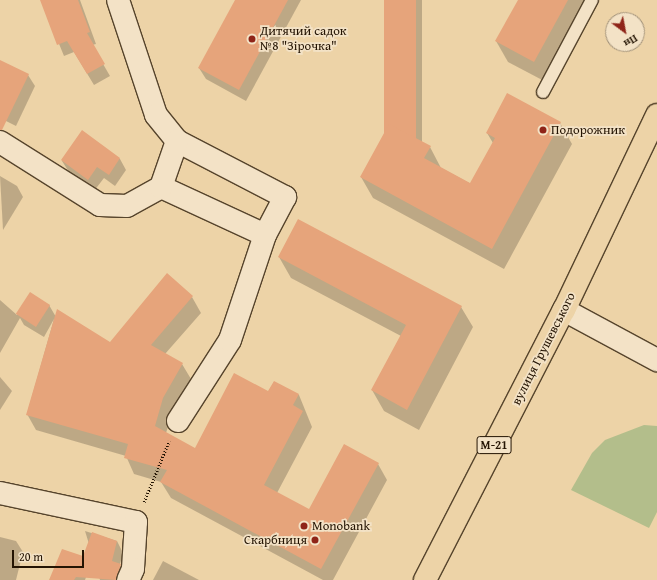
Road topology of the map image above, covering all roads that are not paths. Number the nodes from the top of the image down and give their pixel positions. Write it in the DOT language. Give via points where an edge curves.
graph roads {
  1 [pos="118,0"];
  2 [pos="592,0"];
  3 [pos="543,92"];
  4 [pos="657,115"];
  5 [pos="177,141"];
  6 [pos="0,142"];
  7 [pos="161,187"];
  8 [pos="265,235"];
  9 [pos="564,310"];
  10 [pos="657,360"];
  11 [pos="178,421"];
  12 [pos="0,493"];
  13 [pos="128,580"];
  14 [pos="425,580"];
  1 -- 5 [label="street" via="156,115"];
  2 -- 3 [label="lane"];
  4 -- 9 [label="highway, вулиця Грушевського / М-21"];
  5 -- 7 [label="street"];
  5 -- 8 [label="street" via="285,197"];
  6 -- 7 [label="street" via="100,205 127,206"];
  7 -- 8 [label="street"];
  8 -- 11 [label="street" via="230,340"];
  9 -- 10 [label="street"];
  9 -- 14 [label="highway, вулиця Грушевського / М-21"];
  12 -- 13 [label="street" via="136,522 133,569"];
}
